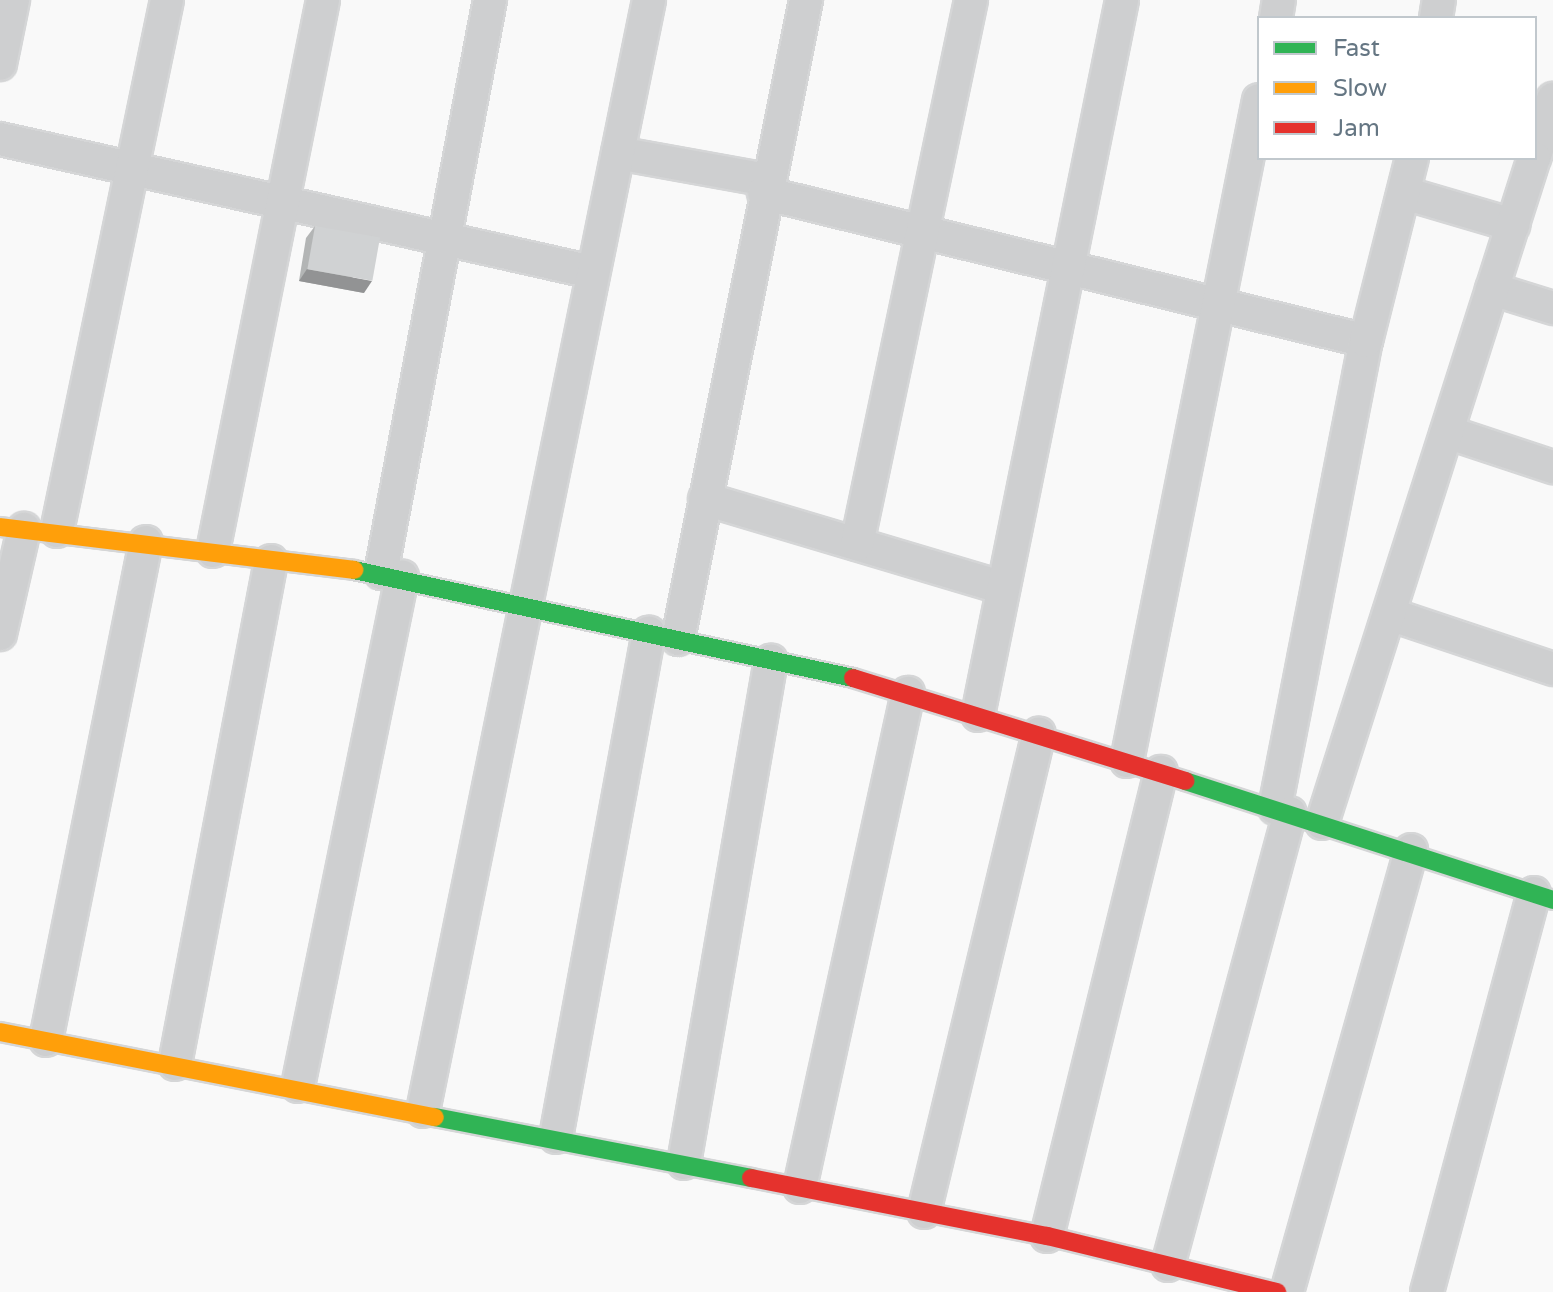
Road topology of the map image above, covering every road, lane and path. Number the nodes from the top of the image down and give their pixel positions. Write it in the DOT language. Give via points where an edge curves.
graph roads {
  1 [pos="13,0"];
  2 [pos="167,0"];
  3 [pos="323,0"];
  4 [pos="490,0"];
  5 [pos="649,0"];
  6 [pos="806,0"];
  7 [pos="971,0"];
  8 [pos="1122,0"];
  9 [pos="0,64"];
  10 [pos="1553,99"];
  11 [pos="1257,110"];
  12 [pos="0,139"];
  13 [pos="1540,142"];
  14 [pos="618,153"];
  15 [pos="1412,160"];
  16 [pos="1534,160"];
  17 [pos="133,166"];
  18 [pos="766,186"];
  19 [pos="1404,193"];
  20 [pos="283,198"];
  21 [pos="1513,225"];
  22 [pos="922,232"];
  23 [pos="445,235"];
  24 [pos="1068,268"];
  25 [pos="592,272"];
  26 [pos="1492,289"];
  27 [pos="1218,305"];
  28 [pos="1553,308"];
  29 [pos="1366,341"];
  30 [pos="1447,432"];
  31 [pos="1553,467"];
  32 [pos="705,499"];
  33 [pos="12,528"];
  34 [pos="57,531"];
  35 [pos="146,542"];
  36 [pos="857,544"];
  37 [pos="213,551"];
  38 [pos="271,561"];
  39 [pos="391,575"];
  40 [pos="1003,588"];
  41 [pos="526,605"];
  42 [pos="1389,614"];
  43 [pos="0,634"];
  44 [pos="663,635"];
  45 [pos="771,660"];
  46 [pos="1553,669"];
  47 [pos="908,693"];
  48 [pos="978,715"];
  49 [pos="1039,734"];
  50 [pos="1127,761"];
  51 [pos="1161,772"];
  52 [pos="1283,810"];
  53 [pos="1322,823"];
  54 [pos="1411,850"];
  55 [pos="1544,897"];
  56 [pos="0,1032"];
  57 [pos="46,1040"];
  58 [pos="175,1064"];
  59 [pos="298,1086"];
  60 [pos="423,1111"];
  61 [pos="556,1137"];
  62 [pos="684,1163"];
  63 [pos="800,1187"];
  64 [pos="924,1212"];
  65 [pos="1047,1236"];
  66 [pos="1168,1265"];
  67 [pos="1277,1292"];
  68 [pos="1287,1292"];
  69 [pos="1427,1292"];
  1 -- 9 [label="street"];
  2 -- 17 [label="street"];
  3 -- 20 [label="street"];
  4 -- 23 [label="street"];
  5 -- 14 [label="street"];
  6 -- 18 [label="street"];
  7 -- 22 [label="street"];
  8 -- 24 [label="street"];
  10 -- 13 [label="street"];
  11 -- 27 [label="street"];
  12 -- 17 [label="street"];
  14 -- 18 [label="street"];
  14 -- 25 [label="street"];
  15 -- 19 [label="street"];
  16 -- 21 [label="street"];
  17 -- 20 [label="street"];
  17 -- 34 [label="street"];
  18 -- 22 [label="street"];
  18 -- 32 [label="street"];
  19 -- 21 [label="street"];
  19 -- 29 [label="street"];
  20 -- 23 [label="street"];
  20 -- 37 [label="street"];
  21 -- 26 [label="street"];
  22 -- 24 [label="street"];
  22 -- 36 [label="street"];
  23 -- 25 [label="street"];
  23 -- 39 [label="street"];
  24 -- 27 [label="street"];
  24 -- 40 [label="street"];
  25 -- 41 [label="street"];
  26 -- 28 [label="street"];
  26 -- 30 [label="street"];
  27 -- 29 [label="street"];
  27 -- 50 [label="street"];
  29 -- 52 [label="street"];
  30 -- 31 [label="street"];
  30 -- 42 [label="street"];
  32 -- 36 [label="street"];
  32 -- 44 [label="street"];
  33 -- 34 [label="street"];
  33 -- 43 [label="street"];
  34 -- 35 [label="street"];
  35 -- 37 [label="street"];
  35 -- 57 [label="street"];
  36 -- 40 [label="street"];
  37 -- 38 [label="street"];
  38 -- 39 [label="street"];
  38 -- 58 [label="street"];
  39 -- 41 [label="street"];
  39 -- 59 [label="street"];
  40 -- 48 [label="street"];
  41 -- 44 [label="street"];
  41 -- 60 [label="street"];
  42 -- 46 [label="street"];
  42 -- 53 [label="street"];
  44 -- 45 [label="street"];
  44 -- 61 [label="street"];
  45 -- 47 [label="street"];
  45 -- 62 [label="street"];
  47 -- 48 [label="street"];
  47 -- 63 [label="street"];
  48 -- 49 [label="street"];
  49 -- 50 [label="street"];
  49 -- 64 [label="street"];
  50 -- 51 [label="street"];
  51 -- 52 [label="street"];
  51 -- 65 [label="street"];
  52 -- 53 [label="street"];
  52 -- 66 [label="street"];
  53 -- 54 [label="street"];
  54 -- 55 [label="street"];
  54 -- 68 [label="street"];
  55 -- 69 [label="street"];
  56 -- 57 [label="street"];
  57 -- 58 [label="street"];
  58 -- 59 [label="street"];
  59 -- 60 [label="street"];
  60 -- 61 [label="street"];
  61 -- 62 [label="street"];
  62 -- 63 [label="street"];
  63 -- 64 [label="street"];
  64 -- 65 [label="street"];
  65 -- 66 [label="street"];
  66 -- 67 [label="street"];
}
